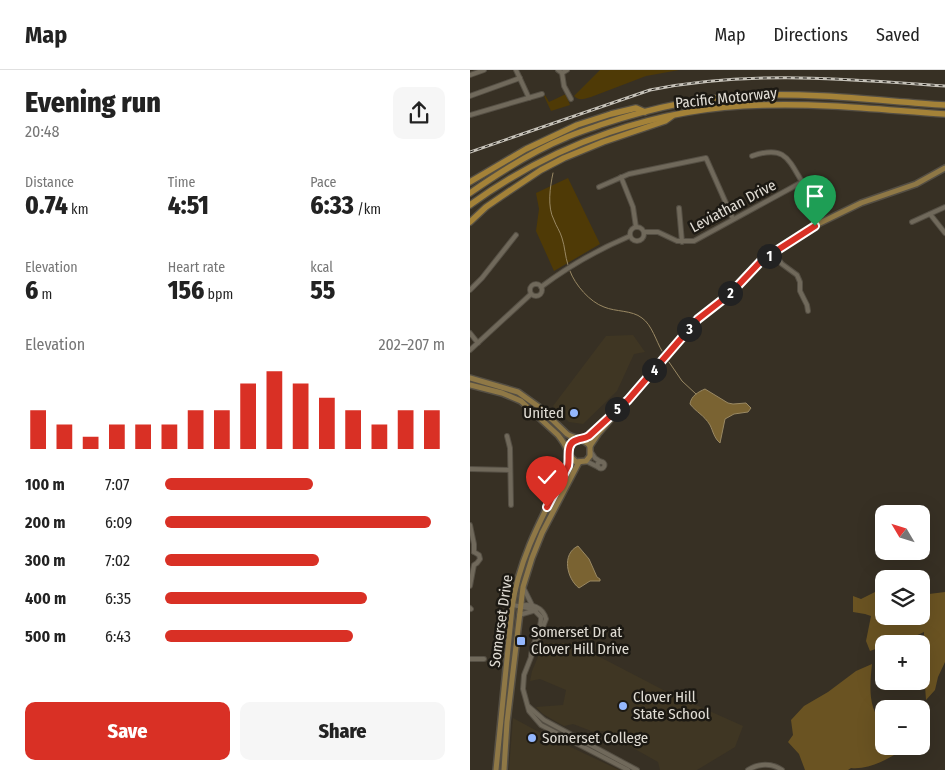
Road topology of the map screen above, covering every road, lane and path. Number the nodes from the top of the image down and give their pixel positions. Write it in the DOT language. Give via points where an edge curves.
graph roads {
  1 [pos="484,70"];
  2 [pos="516,70"];
  3 [pos="567,70"];
  4 [pos="560,72"];
  5 [pos="470,75"];
  6 [pos="520,78"];
  7 [pos="542,94"];
  8 [pos="470,96"];
  9 [pos="529,98"];
  10 [pos="571,99"];
  11 [pos="945,105"];
  12 [pos="645,112"];
  13 [pos="470,114"];
  14 [pos="945,114"];
  15 [pos="674,115"];
  16 [pos="752,156"];
  17 [pos="945,168"];
  18 [pos="622,177"];
  19 [pos="470,182"];
  20 [pos="599,188"];
  21 [pos="470,193"];
  22 [pos="470,205"];
  23 [pos="945,207"];
  24 [pos="679,208"];
  25 [pos="930,214"];
  26 [pos="733,219"];
  27 [pos="470,222"];
  28 [pos="912,222"];
  29 [pos="636,227"];
  30 [pos="644,232"];
  31 [pos="945,233"];
  32 [pos="516,235"];
  33 [pos="630,236"];
  34 [pos="682,242"];
  35 [pos="773,253"];
  36 [pos="541,286"];
  37 [pos="470,290"];
  38 [pos="531,294"];
  39 [pos="808,311"];
  40 [pos="470,333"];
  41 [pos="478,342"];
  42 [pos="470,350"];
  43 [pos="470,378"];
  44 [pos="470,385"];
  45 [pos="628,400"];
  46 [pos="507,436"];
  47 [pos="580,439"];
  48 [pos="590,446"];
  49 [pos="591,452"];
  50 [pos="569,453"];
  51 [pos="586,461"];
  52 [pos="579,462"];
  53 [pos="470,469"];
  54 [pos="510,470"];
  55 [pos="511,505"];
  56 [pos="470,525"];
  57 [pos="472,553"];
  58 [pos="472,564"];
  59 [pos="470,586"];
  60 [pos="523,587"];
  61 [pos="513,605"];
  62 [pos="520,606"];
  63 [pos="532,606"];
  64 [pos="536,610"];
  65 [pos="519,615"];
  66 [pos="530,657"];
  67 [pos="470,659"];
  68 [pos="484,659"];
  69 [pos="528,706"];
  70 [pos="496,770"];
  71 [pos="504,770"];
  72 [pos="628,770"];
  73 [pos="637,770"];
  74 [pos="748,770"];
  75 [pos="782,770"];
  1 -- 5 [label="street"];
  2 -- 6 [label="street"];
  3 -- 4 [label="street"];
  4 -- 10 [label="street"];
  6 -- 8 [label="street"];
  6 -- 9 [label="street"];
  7 -- 9 [label="street"];
  9 -- 13 [label="street"];
  11 -- 12 [label="highway, Pacific Motorway" via="754,95 692,102"];
  12 -- 19 [label="highway" via="636,108 577,125 526,148"];
  12 -- 21 [label="highway, Pacific Motorway" via="553,143"];
  14 -- 15 [label="highway, Pacific Motorway" via="787,104 730,107"];
  15 -- 22 [label="highway, Pacific Motorway" via="632,125 566,149 524,170"];
  15 -- 27 [label="highway" via="665,122 558,161 492,203"];
  16 -- 26 [label="street, Leviathan Drive" via="768,152 784,155 802,182"];
  17 -- 35 [label="main road" via="916,184 861,203 830,218"];
  18 -- 20 [label="street"];
  18 -- 26 [label="street" via="706,158"];
  18 -- 29 [label="street" via="633,207"];
  23 -- 25 [label="street"];
  24 -- 34 [label="street"];
  25 -- 28 [label="street"];
  25 -- 31 [label="street"];
  26 -- 34 [label="street, Leviathan Drive" via="694,241"];
  29 -- 30 [label="street, Leviathan Drive"];
  29 -- 33 [label="street"];
  30 -- 33 [label="street, Leviathan Drive" via="640,240"];
  30 -- 34 [label="street, Leviathan Drive" via="658,232"];
  32 -- 37 [label="street"];
  33 -- 36 [label="street, Leviathan Drive" via="606,246"];
  35 -- 39 [label="street" via="798,278"];
  35 -- 45 [label="main road" via="698,319"];
  36 -- 38 [label="street, Leviathan Drive" via="540,294"];
  36 -- 38 [label="street, Leviathan Drive" via="532,285"];
  38 -- 41 [label="street, Leviathan Drive"];
  40 -- 41 [label="street"];
  41 -- 42 [label="street, Leviathan Drive"];
  43 -- 47 [label="main road" via="518,392 567,434"];
  44 -- 50 [label="main road" via="521,401 558,435"];
  45 -- 47 [label="main road, Somerset Drive" via="595,431"];
  45 -- 48 [label="main road"];
  46 -- 54 [label="street"];
  47 -- 48 [label="main road"];
  47 -- 50 [label="main road, Somerset Drive" via="570,444"];
  48 -- 49 [label="main road"];
  49 -- 51 [label="main road"];
  49 -- 51 [label="street" via="604,464 598,463 598,467"];
  50 -- 52 [label="main road" via="573,460"];
  50 -- 61 [label="main road, Somerset Drive" via="568,466 530,543"];
  51 -- 52 [label="main road"];
  52 -- 60 [label="main road, Somerset Drive" via="542,533"];
  53 -- 54 [label="street"];
  54 -- 55 [label="street"];
  56 -- 57 [label="street" via="474,541"];
  57 -- 58 [label="street" via="479,555 480,559 477,564"];
  58 -- 59 [label="street"];
  60 -- 62 [label="main road, Somerset Drive"];
  60 -- 63 [label="street"];
  61 -- 62 [label="street"];
  61 -- 70 [label="main road, Somerset Drive"];
  62 -- 63 [label="street"];
  62 -- 64 [label="street"];
  62 -- 65 [label="main road, Somerset Drive"];
  63 -- 66 [label="street" via="543,611 546,621"];
  64 -- 65 [label="street"];
  64 -- 66 [label="street" via="541,621"];
  65 -- 71 [label="main road, Somerset Drive"];
  66 -- 69 [label="street" via="523,684"];
  67 -- 68 [label="street"];
  69 -- 72 [label="street" via="541,724"];
  69 -- 73 [label="street" via="544,720"];
  74 -- 75 [label="street" via="760,764"];
}
